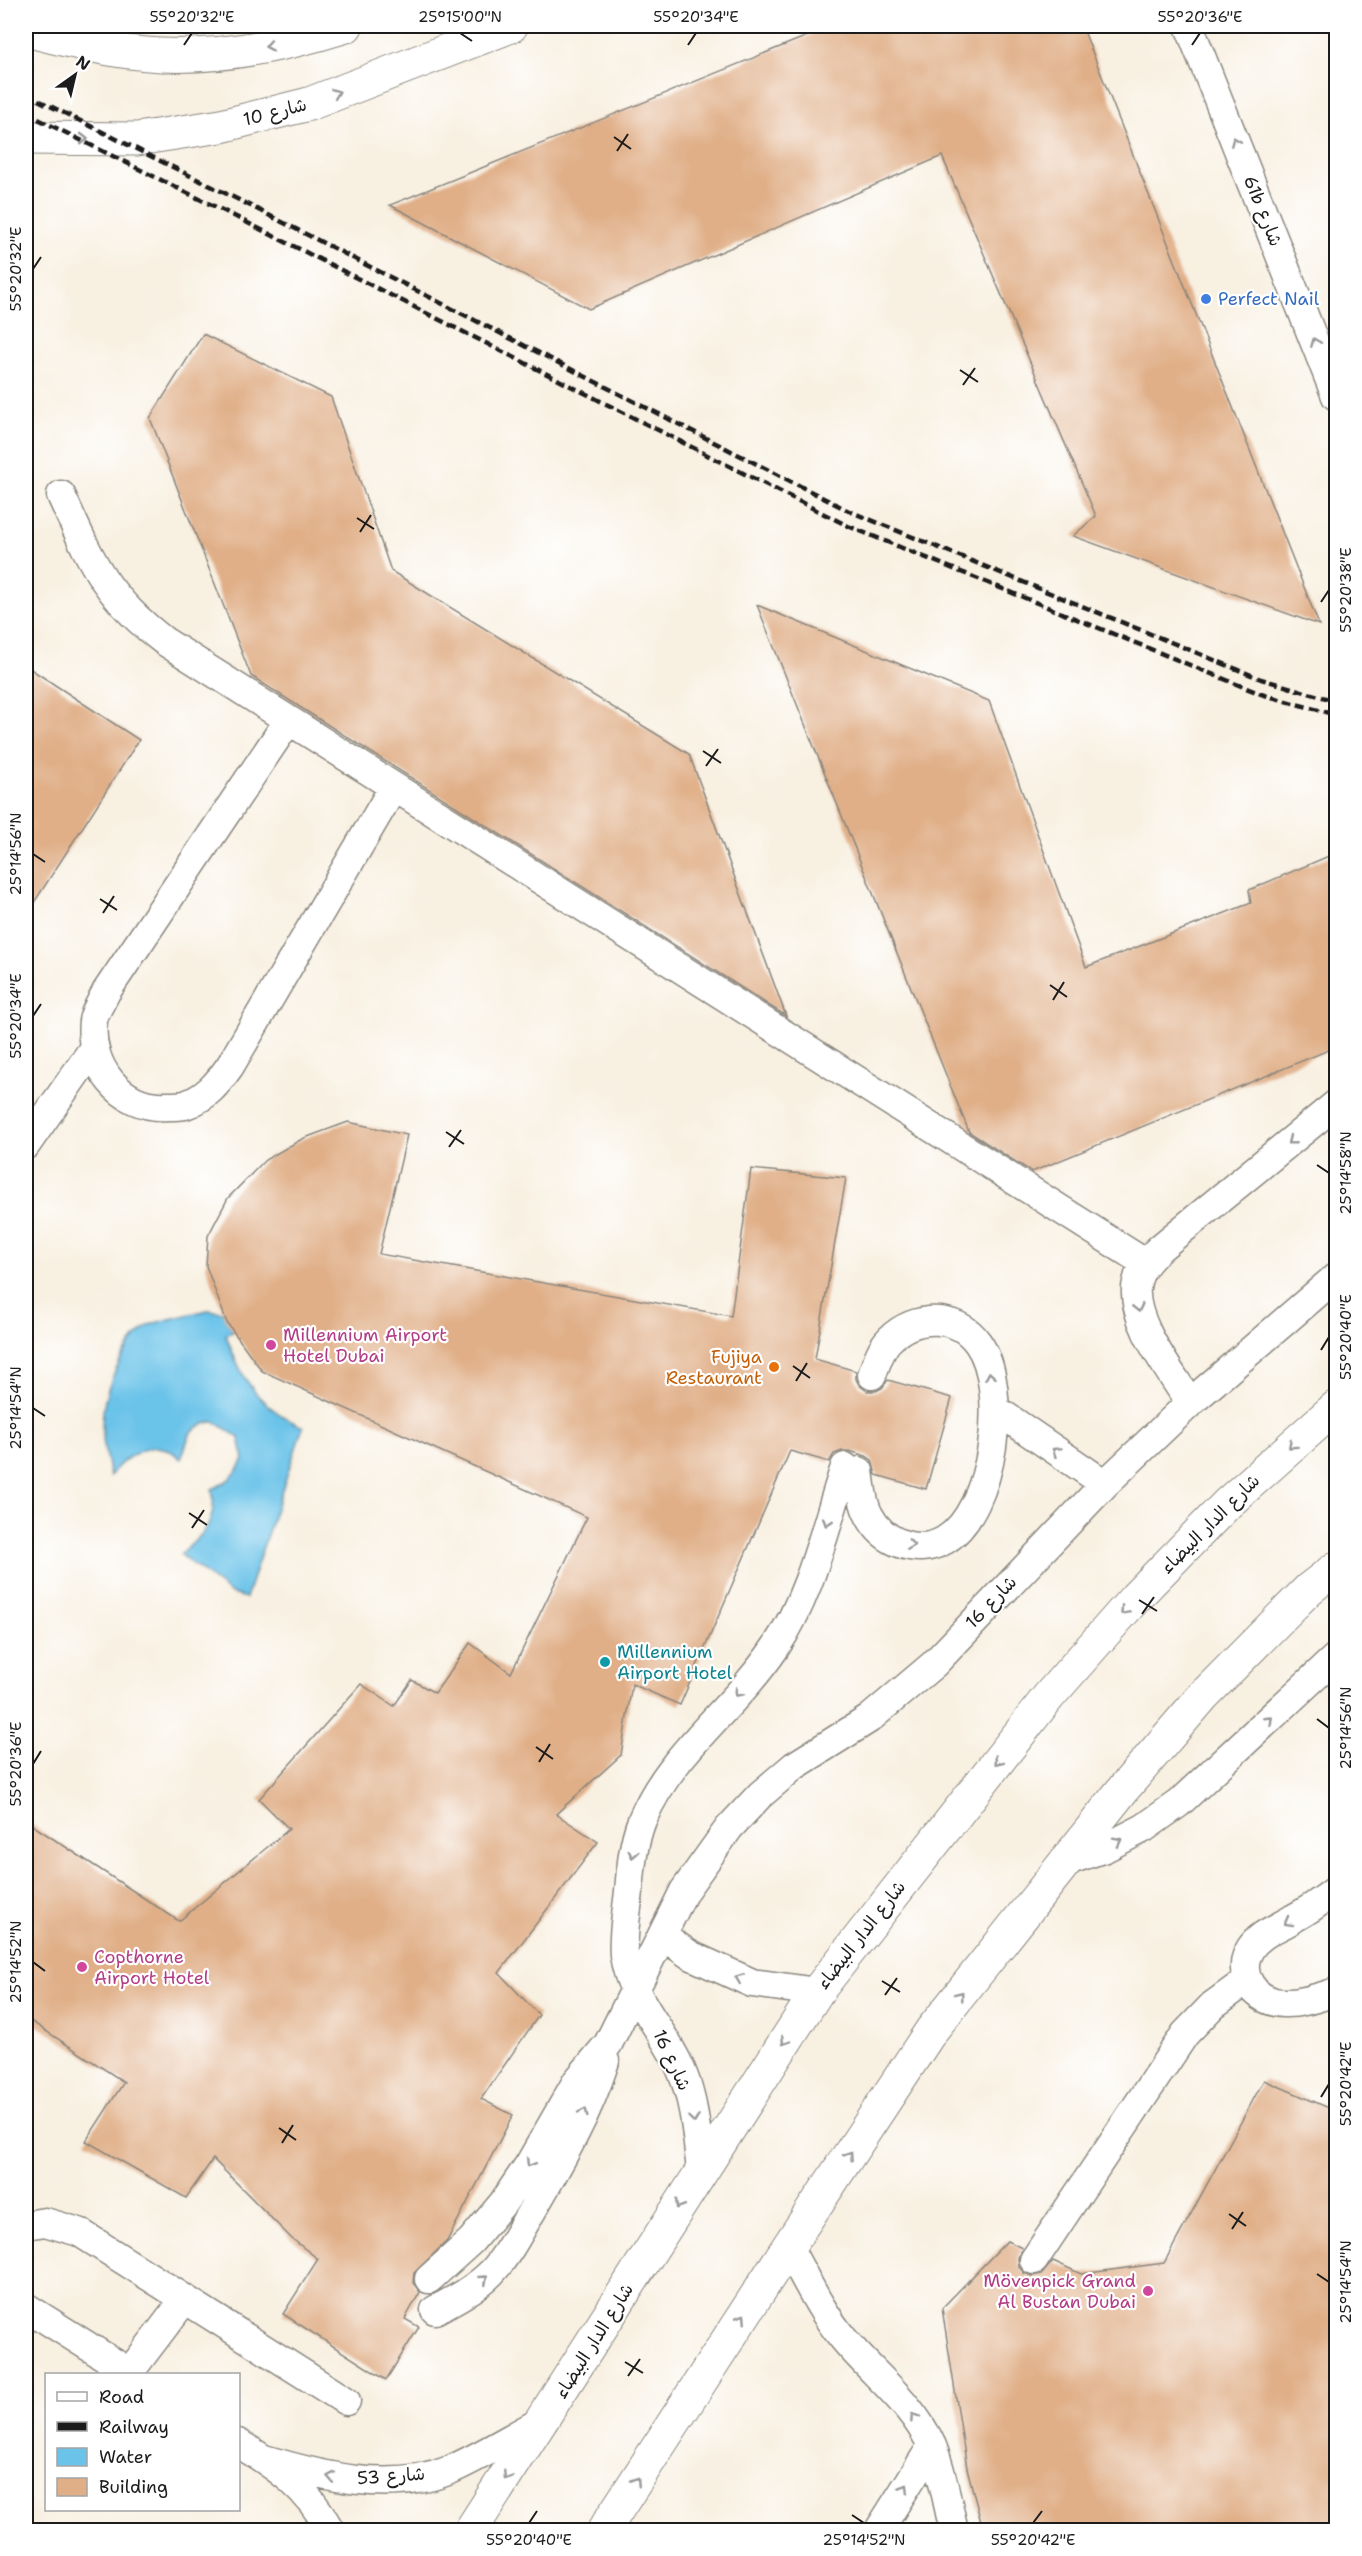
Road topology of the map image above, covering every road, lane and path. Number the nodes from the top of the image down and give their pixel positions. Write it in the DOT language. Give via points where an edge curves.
graph roads {
  1 [pos="346,26"];
  2 [pos="511,26"];
  3 [pos="1189,26"];
  4 [pos="26,30"];
  5 [pos="33,143"];
  6 [pos="1336,396"];
  7 [pos="61,495"];
  8 [pos="288,721"];
  9 [pos="393,788"];
  10 [pos="93,1049"];
  11 [pos="1336,1104"];
  12 [pos="26,1145"];
  13 [pos="1145,1263"];
  14 [pos="1336,1277"];
  15 [pos="872,1375"];
  16 [pos="1190,1402"];
  17 [pos="1336,1407"];
  18 [pos="995,1409"];
  19 [pos="1105,1484"];
  20 [pos="1336,1568"];
  21 [pos="1336,1657"];
  22 [pos="1064,1862"];
  23 [pos="1336,1890"];
  24 [pos="663,1936"];
  25 [pos="1246,1981"];
  26 [pos="635,1991"];
  27 [pos="817,1992"];
  28 [pos="1336,1992"];
  29 [pos="608,2044"];
  30 [pos="701,2170"];
  31 [pos="26,2225"];
  32 [pos="788,2247"];
  33 [pos="1034,2260"];
  34 [pos="429,2279"];
  35 [pos="185,2299"];
  36 [pos="26,2307"];
  37 [pos="435,2310"];
  38 [pos="128,2373"];
  39 [pos="131,2373"];
  40 [pos="346,2401"];
  41 [pos="544,2420"];
  42 [pos="240,2444"];
  43 [pos="932,2446"];
  44 [pos="264,2459"];
  45 [pos="330,2530"];
  46 [pos="471,2530"];
  47 [pos="604,2530"];
  48 [pos="879,2530"];
  49 [pos="954,2530"];
  1 -- 4 [label="main road, one-way" via="301,40 230,53 160,55"];
  5 -- 2 [label="main road, شارع 10, one-way" via="137,139 221,126 309,104"];
  6 -- 3 [label="lane, 61b شارع, one-way"];
  7 -- 8 [label="lane" via="92,564 123,607 164,641"];
  8 -- 9 [label="lane"];
  8 -- 10 [label="lane" via="106,992 93,1019"];
  9 -- 10 [label="lane" via="230,1066 212,1090 185,1105 156,1107 127,1097 105,1077"];
  9 -- 13 [label="lane"];
  10 -- 12 [label="lane"];
  11 -- 13 [label="lane, one-way"];
  13 -- 16 [label="lane, one-way" via="1137,1283 1136,1304 1143,1324"];
  14 -- 16 [label="lane, شارع 16"];
  18 -- 15 [label="lane, one-way" via="988,1365 978,1342 950,1323 933,1319 909,1324 889,1340"];
  16 -- 19 [label="lane, شارع 16"];
  17 -- 27 [label="main road, شارع الدار البيضاء, one-way" via="1228,1503 1136,1597 1050,1696"];
  19 -- 18 [label="lane, one-way"];
  18 -- 26 [label="lane" via="994,1445 986,1478 957,1533 934,1546 908,1547 884,1535 868,1514 852,1469 795,1614 749,1681 674,1764 641,1822 632,1855 624,1939 624,1956"];
  19 -- 24 [label="lane, شارع 16" via="934,1664 869,1719 794,1766 760,1795 729,1828 684,1891"];
  20 -- 22 [label="main road" via="1203,1696"];
  22 -- 21 [label="lane, one-way" via="1105,1848 1144,1828 1179,1803"];
  32 -- 22 [label="main road, one-way" via="931,2031"];
  23 -- 25 [label="lane, one-way" via="1264,1934 1250,1949 1243,1970"];
  24 -- 26 [label="lane, شارع 16"];
  27 -- 24 [label="lane, one-way" via="752,1983 690,1955"];
  25 -- 28 [label="lane" via="1260,1997 1281,2004"];
  25 -- 33 [label="lane" via="1213,2005 1185,2034"];
  26 -- 29 [label="lane, شارع 16"];
  26 -- 30 [label="lane, شارع 16, one-way" via="682,2072 692,2103"];
  27 -- 30 [label="main road, شارع الدار البيضاء, one-way"];
  29 -- 34 [label="lane, one-way" via="578,2081 503,2203 471,2241"];
  37 -- 29 [label="lane, one-way" via="466,2294 493,2270 514,2241 584,2112 601,2074"];
  30 -- 41 [label="main road, شارع الدار البيضاء, one-way"];
  31 -- 35 [label="lane" via="45,2222 79,2232"];
  43 -- 32 [label="lane, one-way" via="915,2416 841,2335"];
  47 -- 32 [label="main road, one-way"];
  35 -- 39 [label="lane"];
  35 -- 40 [label="lane"];
  36 -- 38 [label="lane"];
  41 -- 44 [label="lane, شارع 53, one-way" via="448,2470 412,2479 337,2478"];
  41 -- 46 [label="main road, شارع الدار البيضاء, one-way"];
  42 -- 44 [label="lane, شارع 53"];
  48 -- 43 [label="lane, one-way"];
  43 -- 49 [label="lane"];
  44 -- 45 [label="lane, شارع 53" via="296,2483"];
}
